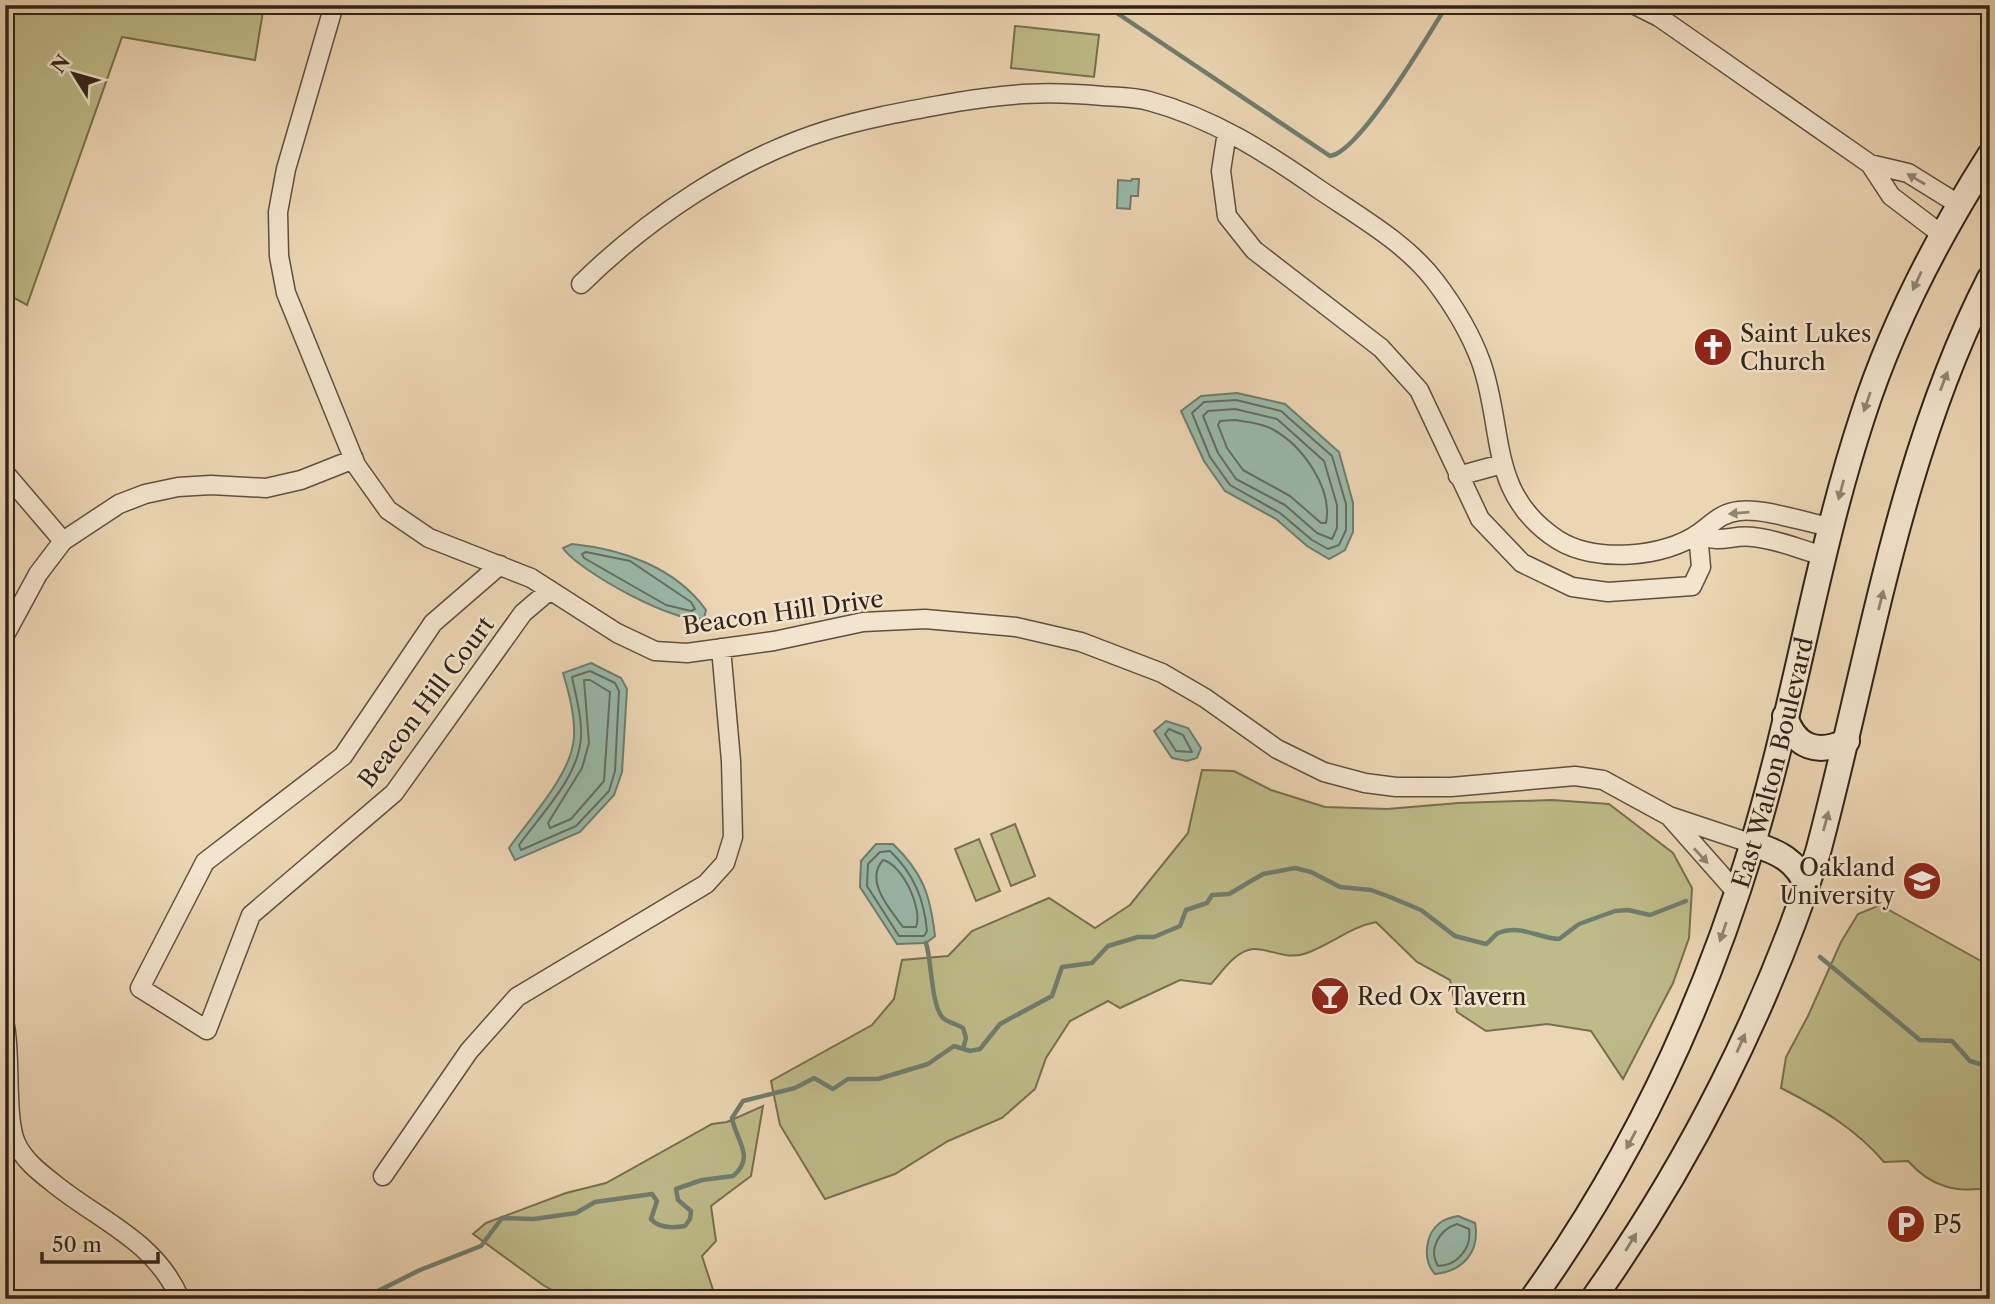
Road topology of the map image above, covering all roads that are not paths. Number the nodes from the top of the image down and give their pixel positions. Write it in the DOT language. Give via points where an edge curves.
graph roads {
  1 [pos="334,5"];
  2 [pos="1636,5"];
  3 [pos="1227,132"];
  4 [pos="1990,155"];
  5 [pos="1870,164"];
  6 [pos="1958,204"];
  7 [pos="1941,234"];
  8 [pos="1990,278"];
  9 [pos="581,284"];
  10 [pos="354,459"];
  11 [pos="1502,464"];
  12 [pos="5,473"];
  13 [pos="1458,477"];
  14 [pos="1765,515"];
  15 [pos="1830,527"];
  16 [pos="1698,534"];
  17 [pos="1761,538"];
  18 [pos="63,541"];
  19 [pos="1824,556"];
  20 [pos="500,565"];
  21 [pos="550,590"];
  22 [pos="7,624"];
  23 [pos="721,648"];
  24 [pos="1786,716"];
  25 [pos="1847,741"];
  26 [pos="1669,816"];
  27 [pos="1753,844"];
  28 [pos="1807,886"];
  29 [pos="1737,893"];
  30 [pos="5,1026"];
  31 [pos="383,1176"];
  32 [pos="180,1299"];
  33 [pos="1532,1299"];
  34 [pos="1593,1299"];
  1 -- 10 [label="street, Beacon Hill Drive" via="286,169 278,212 279,256 286,293"];
  2 -- 5 [label="street"];
  3 -- 9 [label="street" via="1145,100 1050,91 1007,93 830,129 778,148 675,205 637,232"];
  3 -- 11 [label="street" via="1365,220 1432,277 1462,319 1481,362"];
  3 -- 13 [label="street" via="1221,171 1227,216 1254,250 1381,348 1419,390"];
  4 -- 6 [label="main road, East Walton Boulevard"];
  6 -- 5 [label="street, one-way" via="1908,173"];
  5 -- 7 [label="street" via="1891,196"];
  6 -- 7 [label="main road, East Walton Boulevard"];
  7 -- 15 [label="main road, East Walton Boulevard, one-way" via="1872,387"];
  25 -- 8 [label="main road, one-way" via="1923,439"];
  10 -- 18 [label="street" via="266,488 211,485 145,494 119,504"];
  10 -- 20 [label="street, Beacon Hill Drive" via="388,510 429,538"];
  11 -- 13 [label="street"];
  11 -- 16 [label="street" via="1518,501 1561,542 1592,552 1625,555 1667,547"];
  12 -- 18 [label="street"];
  13 -- 16 [label="street" via="1480,519 1522,563 1572,587 1608,592 1692,586 1701,567"];
  14 -- 15 [label="street"];
  14 -- 16 [label="street, one-way" via="1734,512 1712,521"];
  14 -- 17 [label="street"];
  15 -- 19 [label="main road, East Walton Boulevard"];
  16 -- 17 [label="street" via="1724,541 1740,536"];
  17 -- 19 [label="street"];
  18 -- 22 [label="street"];
  19 -- 24 [label="main road, East Walton Boulevard"];
  20 -- 21 [label="street, Beacon Hill Drive"];
  20 -- 21 [label="street, Beacon Hill Court" via="433,622 343,756 205,862 140,988 207,1030 251,915 394,793 523,613"];
  21 -- 23 [label="street, Beacon Hill Drive" via="617,633 655,651"];
  23 -- 26 [label="street, Beacon Hill Drive" via="863,622 925,619 1016,627 1081,642 1162,673 1277,749 1324,772 1396,787 1576,776 1603,780"];
  23 -- 31 [label="street" via="733,812 733,837 725,863 706,884 509,1003 469,1051"];
  24 -- 25 [label="main road" via="1793,735 1806,746 1823,750"];
  24 -- 27 [label="main road, East Walton Boulevard"];
  28 -- 25 [label="main road, one-way"];
  26 -- 27 [label="street, Beacon Hill Drive"];
  26 -- 29 [label="street, Beacon Hill Drive, one-way"];
  27 -- 28 [label="main road" via="1788,859"];
  27 -- 29 [label="main road, East Walton Boulevard"];
  34 -- 28 [label="main road, one-way" via="1697,1131 1770,978"];
  29 -- 33 [label="main road, East Walton Boulevard, one-way" via="1663,1079 1601,1194"];
  30 -- 32 [label="street" via="15,1142 29,1164 136,1240 170,1276"];
}
